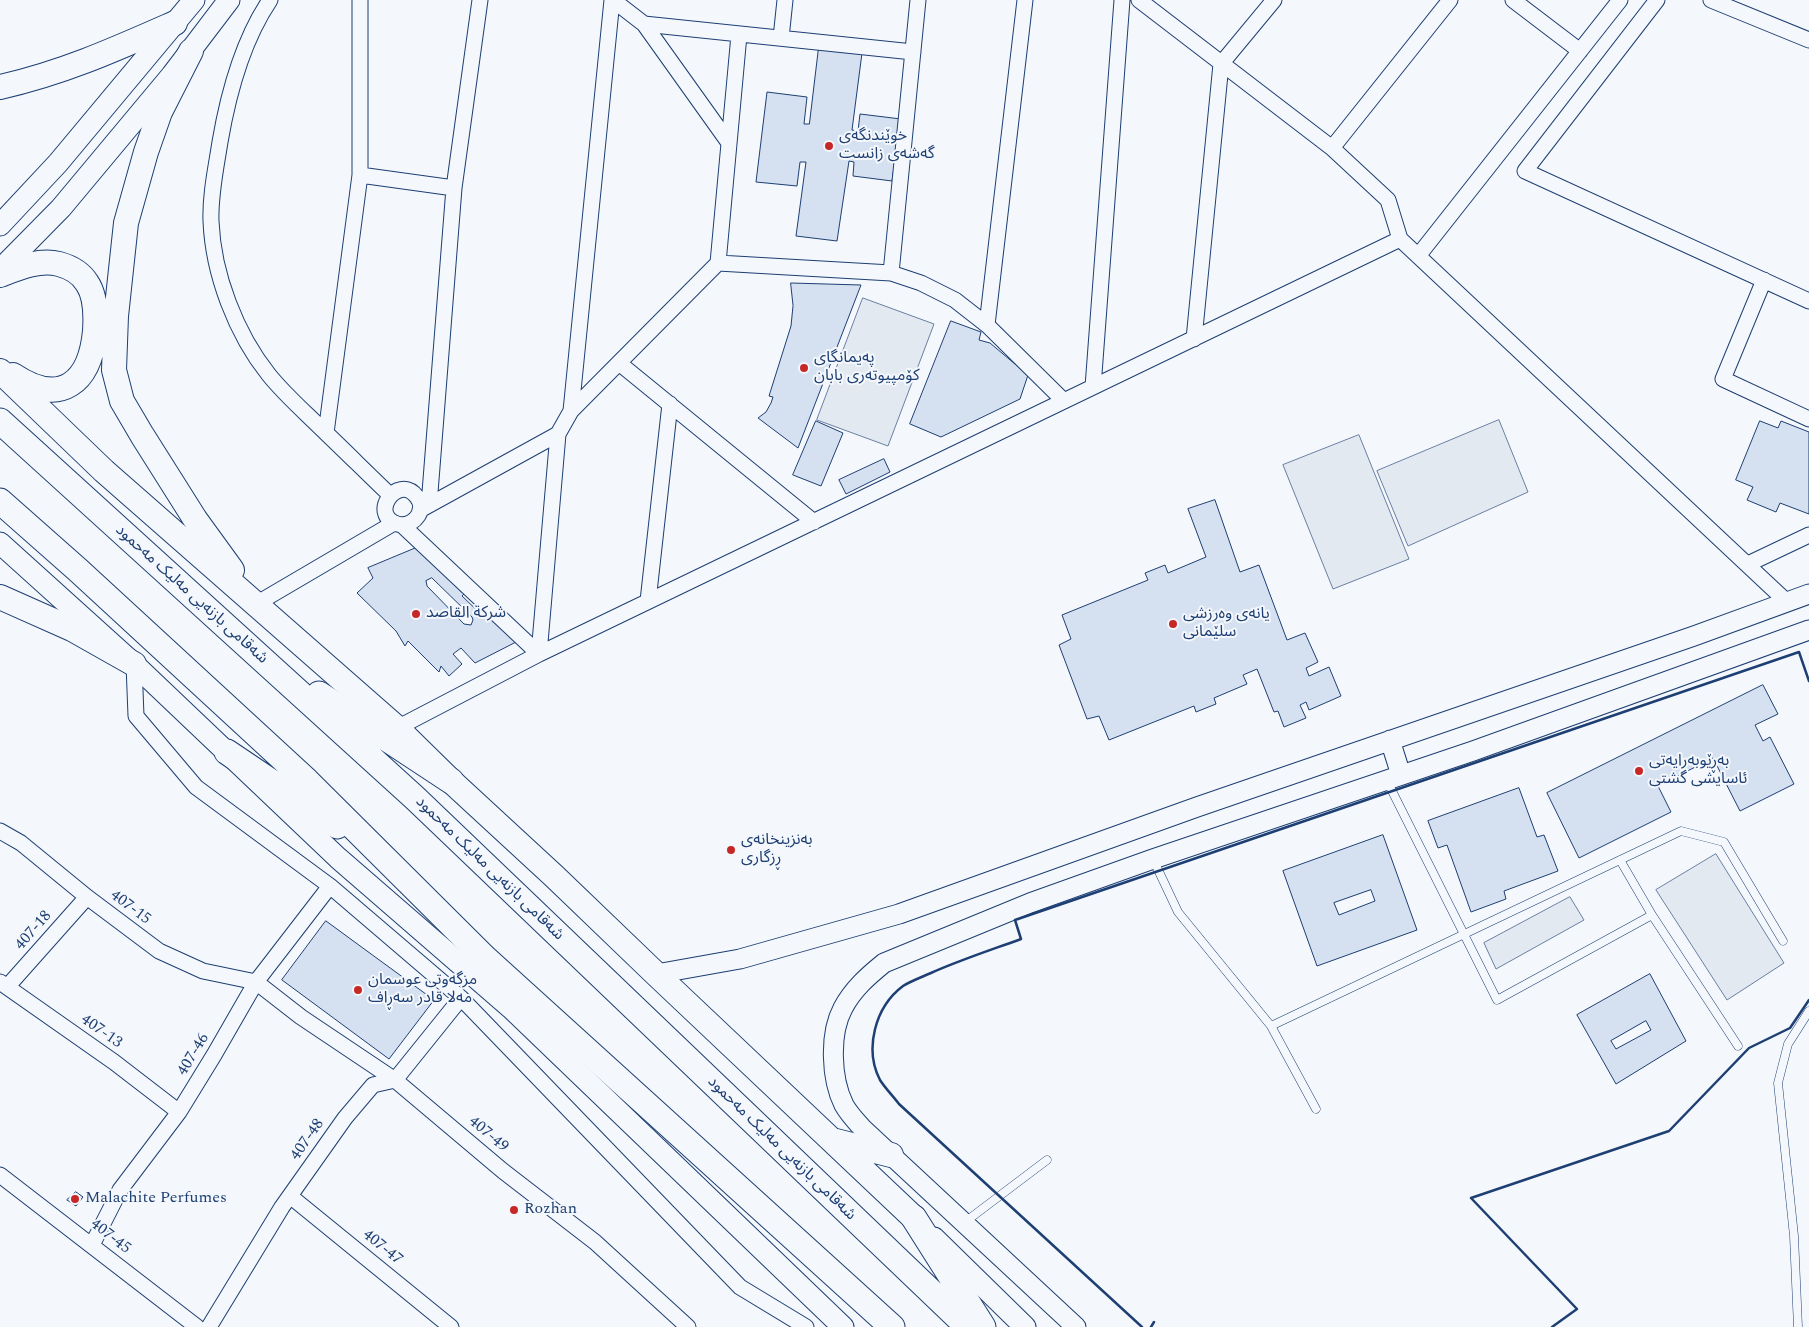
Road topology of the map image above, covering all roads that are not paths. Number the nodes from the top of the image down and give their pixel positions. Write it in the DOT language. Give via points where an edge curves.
graph roads {
  1 [pos="194,0"];
  2 [pos="229,0"];
  3 [pos="270,0"];
  4 [pos="360,0"];
  5 [pos="480,0"];
  6 [pos="612,0"];
  7 [pos="785,0"];
  8 [pos="918,0"];
  9 [pos="1025,0"];
  10 [pos="1122,0"];
  11 [pos="1139,0"];
  12 [pos="1274,0"];
  13 [pos="1450,0"];
  14 [pos="1513,0"];
  15 [pos="1620,0"];
  16 [pos="1657,0"];
  17 [pos="1712,0"];
  18 [pos="175,23"];
  19 [pos="644,24"];
  20 [pos="739,35"];
  21 [pos="781,38"];
  22 [pos="1809,40"];
  23 [pos="191,51"];
  24 [pos="1580,51"];
  25 [pos="913,52"];
  26 [pos="1221,64"];
  27 [pos="0,88"];
  28 [pos="729,143"];
  29 [pos="1332,148"];
  30 [pos="360,175"];
  31 [pos="454,188"];
  32 [pos="0,225"];
  33 [pos="1400,239"];
  34 [pos="1418,256"];
  35 [pos="718,263"];
  36 [pos="0,270"];
  37 [pos="890,273"];
  38 [pos="0,275"];
  39 [pos="1764,280"];
  40 [pos="1809,301"];
  41 [pos="987,325"];
  42 [pos="1194,339"];
  43 [pos="619,363"];
  44 [pos="0,367"];
  45 [pos="0,372"];
  46 [pos="1093,387"];
  47 [pos="1064,401"];
  48 [pos="670,404"];
  49 [pos="571,411"];
  50 [pos="1809,419"];
  51 [pos="0,421"];
  52 [pos="326,433"];
  53 [pos="558,434"];
  54 [pos="390,495"];
  55 [pos="0,501"];
  56 [pos="425,508"];
  57 [pos="814,522"];
  58 [pos="398,524"];
  59 [pos="1809,535"];
  60 [pos="0,543"];
  61 [pos="1748,564"];
  62 [pos="1809,594"];
  63 [pos="0,597"];
  64 [pos="648,601"];
  65 [pos="1787,602"];
  66 [pos="256,604"];
  67 [pos="1809,630"];
  68 [pos="253,650"];
  69 [pos="539,654"];
  70 [pos="134,664"];
  71 [pos="397,728"];
  72 [pos="1390,740"];
  73 [pos="227,752"];
  74 [pos="1393,777"];
  75 [pos="450,781"];
  76 [pos="0,831"];
  77 [pos="384,858"];
  78 [pos="1153,859"];
  79 [pos="1620,860"];
  80 [pos="330,886"];
  81 [pos="87,897"];
  82 [pos="1652,915"];
  83 [pos="1464,935"];
  84 [pos="1783,941"];
  85 [pos="656,974"];
  86 [pos="256,982"];
  87 [pos="4,985"];
  88 [pos="461,998"];
  89 [pos="1809,1011"];
  90 [pos="1271,1026"];
  91 [pos="1738,1046"];
  92 [pos="395,1080"];
  93 [pos="1316,1108"];
  94 [pos="179,1112"];
  95 [pos="830,1140"];
  96 [pos="891,1155"];
  97 [pos="1047,1160"];
  98 [pos="0,1175"];
  99 [pos="290,1196"];
  100 [pos="914,1218"];
  101 [pos="964,1222"];
  102 [pos="92,1245"];
  103 [pos="197,1327"];
  104 [pos="209,1327"];
  105 [pos="451,1327"];
  106 [pos="688,1327"];
  107 [pos="806,1327"];
  108 [pos="843,1327"];
  109 [pos="892,1327"];
  110 [pos="968,1327"];
  111 [pos="982,1327"];
  112 [pos="1025,1327"];
  113 [pos="1076,1327"];
  114 [pos="1798,1327"];
  1 -- 18 [label="main road"];
  2 -- 23 [label="main road"];
  3 -- 52 [label="street" via="259,16 226,108 211,221 217,266 228,302 247,342 267,373"];
  4 -- 30 [label="street"];
  5 -- 31 [label="street"];
  6 -- 19 [label="street"];
  6 -- 49 [label="street"];
  7 -- 21 [label="street"];
  8 -- 25 [label="street"];
  9 -- 41 [label="street"];
  10 -- 46 [label="street"];
  11 -- 26 [label="street"];
  12 -- 26 [label="street"];
  13 -- 29 [label="street"];
  14 -- 24 [label="street"];
  15 -- 24 [label="street"];
  16 -- 39 [label="street" via="1525,171"];
  17 -- 22 [label="street"];
  18 -- 27 [label="main road" via="58,72"];
  18 -- 32 [label="main road" via="58,163"];
  19 -- 20 [label="street"];
  19 -- 28 [label="street"];
  20 -- 21 [label="street"];
  20 -- 28 [label="street"];
  21 -- 25 [label="street"];
  23 -- 36 [label="main road" via="61,208"];
  23 -- 66 [label="main road" via="160,112 126,223 114,370 122,401 142,435 195,519"];
  24 -- 34 [label="street"];
  25 -- 37 [label="street"];
  26 -- 29 [label="street"];
  26 -- 42 [label="street"];
  28 -- 35 [label="street"];
  29 -- 33 [label="street" via="1388,200"];
  30 -- 31 [label="street"];
  30 -- 52 [label="street"];
  31 -- 56 [label="street"];
  33 -- 34 [label="street"];
  33 -- 42 [label="street"];
  34 -- 61 [label="street"];
  35 -- 37 [label="street"];
  35 -- 43 [label="street"];
  37 -- 41 [label="street" via="937,290"];
  38 -- 44 [label="main road" via="33,264 69,267 88,284 95,308 90,359 85,370 69,385 60,389 40,389"];
  39 -- 40 [label="street"];
  39 -- 50 [label="street" via="1723,379"];
  41 -- 47 [label="street"];
  42 -- 46 [label="street"];
  43 -- 48 [label="street"];
  43 -- 49 [label="street"];
  45 -- 66 [label="main road" via="104,471"];
  46 -- 47 [label="street"];
  47 -- 57 [label="street"];
  48 -- 57 [label="street"];
  48 -- 64 [label="street"];
  49 -- 53 [label="street"];
  51 -- 68 [label="highway, شەقامی بازنەیی مەلیک مەحمود"];
  52 -- 54 [label="street"];
  53 -- 56 [label="street"];
  53 -- 69 [label="street"];
  54 -- 56 [label="street" via="400,490 412,492"];
  54 -- 58 [label="street" via="385,511 387,517"];
  55 -- 77 [label="highway" via="307,781"];
  56 -- 58 [label="street" via="413,522"];
  57 -- 64 [label="street"];
  58 -- 66 [label="street"];
  58 -- 69 [label="street"];
  59 -- 61 [label="street"];
  60 -- 70 [label="main road"];
  61 -- 65 [label="street"];
  62 -- 65 [label="street"];
  63 -- 70 [label="main road" via="72,629"];
  64 -- 69 [label="street"];
  65 -- 72 [label="street"];
  66 -- 71 [label="main road"];
  67 -- 74 [label="street"];
  68 -- 75 [label="highway"];
  68 -- 110 [label="highway, شەقامی بازنەیی مەلیک مەحمود" via="415,798"];
  69 -- 71 [label="street"];
  70 -- 73 [label="main road"];
  70 -- 80 [label="street" via="136,716 196,787"];
  71 -- 75 [label="main road"];
  72 -- 74 [label="street"];
  72 -- 85 [label="street" via="899,914 740,959"];
  73 -- 77 [label="highway"];
  73 -- 108 [label="main road" via="338,858 517,1014"];
  74 -- 78 [label="street"];
  74 -- 83 [label="lane"];
  75 -- 85 [label="main road"];
  76 -- 81 [label="street, 407-15"];
  77 -- 109 [label="highway" via="485,958"];
  78 -- 90 [label="lane" via="1178,912"];
  78 -- 96 [label="street" via="1021,906 884,964 864,979 837,1022 834,1074 838,1091 851,1116"];
  79 -- 82 [label="lane"];
  79 -- 83 [label="lane"];
  79 -- 84 [label="lane" via="1681,831 1724,842"];
  80 -- 86 [label="street, 407-46"];
  80 -- 88 [label="street"];
  81 -- 86 [label="street, 407-15" via="159,951 203,971"];
  81 -- 87 [label="street, 407-18"];
  82 -- 83 [label="lane" via="1496,1000"];
  82 -- 91 [label="lane"];
  83 -- 90 [label="lane"];
  85 -- 95 [label="main road"];
  86 -- 92 [label="street, 407-49" via="301,1017"];
  86 -- 94 [label="street, 407-46"];
  87 -- 94 [label="street, 407-13"];
  88 -- 92 [label="street"];
  88 -- 107 [label="street" via="740,1288"];
  89 -- 114 [label="lane" via="1788,1044 1778,1083 1794,1236"];
  90 -- 93 [label="lane"];
  92 -- 99 [label="street, 407-48" via="373,1085 345,1118"];
  92 -- 106 [label="street, 407-49" via="503,1171 595,1242"];
  94 -- 102 [label="street, 407-46" via="120,1190"];
  95 -- 96 [label="main road"];
  95 -- 100 [label="main road"];
  96 -- 101 [label="street"];
  97 -- 101 [label="lane"];
  98 -- 102 [label="street, 407-45"];
  99 -- 104 [label="street, 407-48"];
  99 -- 105 [label="street, 407-47"];
  100 -- 111 [label="highway"];
  100 -- 112 [label="main road"];
  101 -- 113 [label="street"];
  102 -- 103 [label="street, 407-45"];
}
